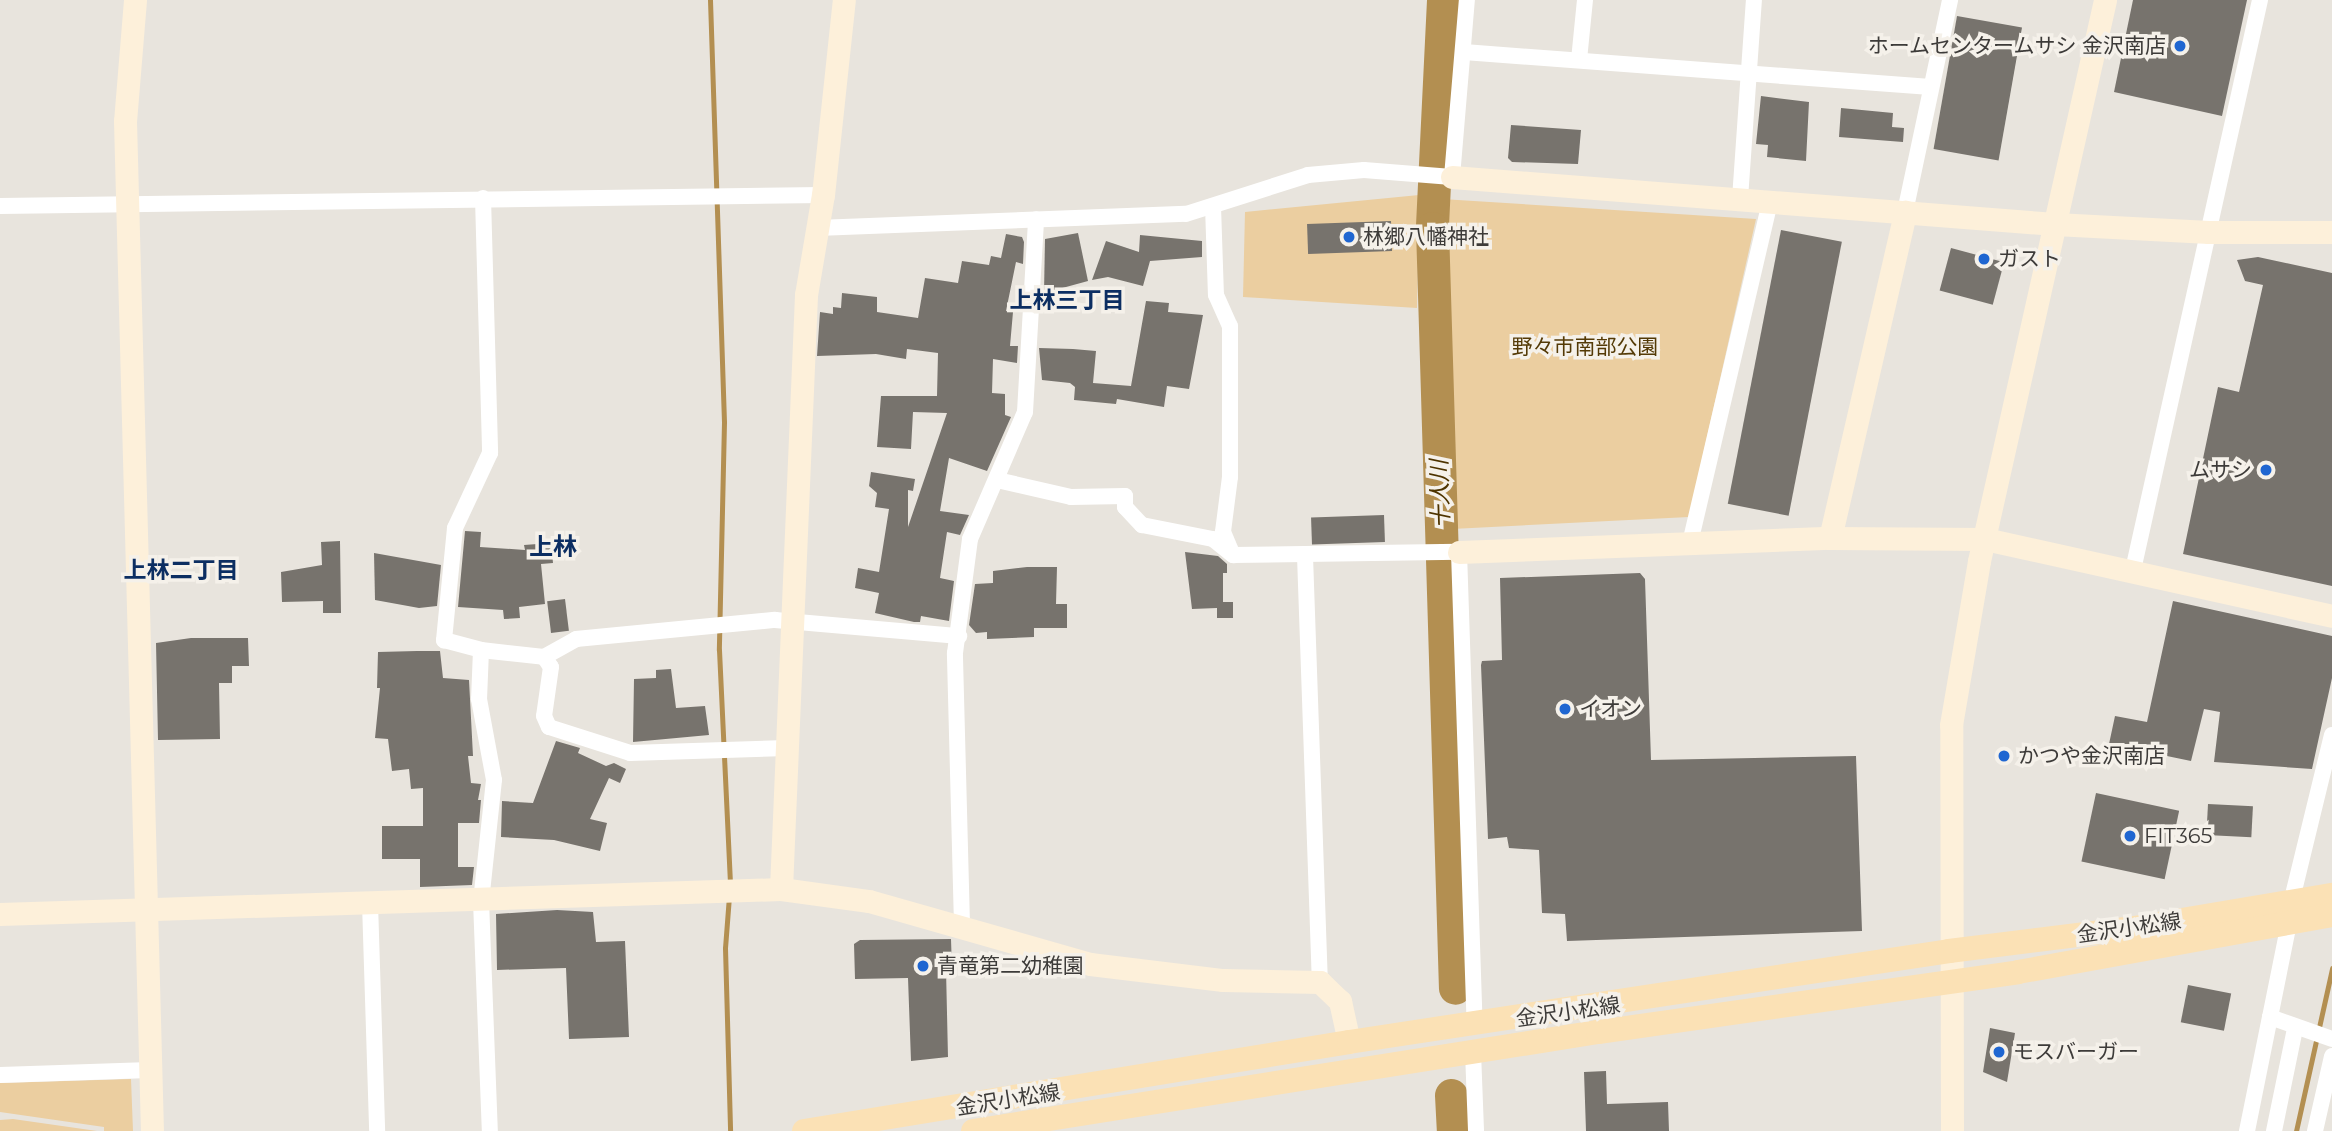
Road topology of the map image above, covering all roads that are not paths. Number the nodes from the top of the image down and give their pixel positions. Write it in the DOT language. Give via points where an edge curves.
graph roads {
  1 [pos="135,0"];
  2 [pos="844,0"];
  3 [pos="1468,0"];
  4 [pos="1585,0"];
  5 [pos="1754,0"];
  6 [pos="1950,0"];
  7 [pos="2105,0"];
  8 [pos="2260,0"];
  9 [pos="1464,52"];
  10 [pos="1580,60"];
  11 [pos="1748,73"];
  12 [pos="1931,87"];
  13 [pos="1445,176"];
  14 [pos="823,195"];
  15 [pos="482,198"];
  16 [pos="1740,199"];
  17 [pos="1770,202"];
  18 [pos="0,206"];
  19 [pos="1213,206"];
  20 [pos="127,208"];
  21 [pos="1905,212"];
  22 [pos="1036,219"];
  23 [pos="2055,224"];
  24 [pos="817,228"];
  25 [pos="2209,232"];
  26 [pos="2332,232"];
  27 [pos="997,480"];
  28 [pos="1830,538"];
  29 [pos="1985,538"];
  30 [pos="1690,543"];
  31 [pos="1453,551"];
  32 [pos="1233,555"];
  33 [pos="1305,556"];
  34 [pos="2133,570"];
  35 [pos="2332,616"];
  36 [pos="790,620"];
  37 [pos="959,636"];
  38 [pos="481,650"];
  39 [pos="544,657"];
  40 [pos="2332,735"];
  41 [pos="787,748"];
  42 [pos="781,890"];
  43 [pos="481,901"];
  44 [pos="370,903"];
  45 [pos="147,908"];
  46 [pos="2331,909"];
  47 [pos="2290,913"];
  48 [pos="0,914"];
  49 [pos="962,925"];
  50 [pos="1949,951"];
  51 [pos="1320,982"];
  52 [pos="1951,982"];
  53 [pos="2270,1017"];
  54 [pos="1475,1026"];
  55 [pos="2298,1030"];
  56 [pos="2328,1038"];
  57 [pos="1349,1042"];
  58 [pos="1473,1052"];
  59 [pos="2332,1056"];
  60 [pos="150,1070"];
  61 [pos="0,1074"];
  62 [pos="152,1131"];
  63 [pos="377,1131"];
  64 [pos="489,1131"];
  65 [pos="804,1131"];
  66 [pos="973,1131"];
  67 [pos="1476,1131"];
  68 [pos="1951,1131"];
  69 [pos="2247,1131"];
  70 [pos="2274,1131"];
  71 [pos="2315,1131"];
  1 -- 20 [label="street" via="125,121"];
  2 -- 14 [label="street"];
  3 -- 9 [label="street"];
  4 -- 10 [label="street"];
  5 -- 11 [label="street"];
  6 -- 12 [label="street"];
  7 -- 23 [label="street"];
  8 -- 25 [label="street"];
  9 -- 10 [label="street"];
  9 -- 13 [label="street"];
  10 -- 11 [label="street"];
  11 -- 12 [label="street"];
  11 -- 16 [label="street"];
  12 -- 21 [label="street"];
  13 -- 16 [label="street"];
  13 -- 19 [label="street" via="1364,170 1308,176"];
  14 -- 15 [label="street"];
  14 -- 24 [label="street"];
  15 -- 20 [label="street"];
  15 -- 38 [label="street" via="490,453 455,528 444,640"];
  16 -- 17 [label="street"];
  17 -- 21 [label="street"];
  17 -- 30 [label="street"];
  18 -- 20 [label="street"];
  19 -- 22 [label="street" via="1186,214"];
  19 -- 32 [label="street" via="1216,295 1230,326 1230,477 1223,532"];
  20 -- 45 [label="street"];
  21 -- 23 [label="street"];
  21 -- 28 [label="street"];
  22 -- 24 [label="street"];
  22 -- 27 [label="street" via="1025,412"];
  23 -- 25 [label="street"];
  23 -- 29 [label="street"];
  24 -- 36 [label="street" via="806,295"];
  25 -- 26 [label="street"];
  25 -- 34 [label="street"];
  27 -- 32 [label="street" via="1071,497 1125,496 1125,507 1142,525 1213,539"];
  27 -- 37 [label="street" via="970,539"];
  28 -- 29 [label="street"];
  28 -- 30 [label="street"];
  29 -- 34 [label="street"];
  29 -- 50 [label="street" via="1951,725"];
  30 -- 31 [label="street"];
  31 -- 33 [label="street"];
  31 -- 54 [label="street"];
  32 -- 33 [label="street"];
  33 -- 51 [label="street"];
  34 -- 35 [label="street"];
  36 -- 37 [label="street"];
  36 -- 39 [label="street" via="576,639"];
  36 -- 41 [label="street"];
  37 -- 49 [label="street" via="955,653"];
  38 -- 39 [label="street"];
  38 -- 43 [label="street" via="479,699 494,780"];
  39 -- 41 [label="street" via="551,667 544,716 549,727 630,753"];
  40 -- 47 [label="street"];
  41 -- 42 [label="street"];
  42 -- 43 [label="street"];
  42 -- 49 [label="street" via="869,901"];
  43 -- 44 [label="street"];
  43 -- 64 [label="street"];
  44 -- 45 [label="street"];
  44 -- 63 [label="street"];
  45 -- 48 [label="street"];
  45 -- 60 [label="street"];
  46 -- 47 [label="main road, 金沢小松線"];
  47 -- 50 [label="main road, 金沢小松線"];
  47 -- 52 [label="main road, 金沢小松線"];
  47 -- 53 [label="street"];
  49 -- 51 [label="street" via="1090,964 1223,979"];
  50 -- 52 [label="street"];
  50 -- 54 [label="main road, 金沢小松線"];
  51 -- 57 [label="street" via="1340,1001"];
  52 -- 58 [label="main road, 金沢小松線"];
  52 -- 68 [label="street"];
  53 -- 55 [label="street"];
  53 -- 69 [label="street"];
  54 -- 57 [label="main road, 金沢小松線"];
  55 -- 56 [label="street"];
  55 -- 70 [label="street"];
  57 -- 65 [label="main road, 金沢小松線"];
  58 -- 66 [label="main road, 金沢小松線"];
  58 -- 67 [label="street"];
  59 -- 71 [label="street"];
  60 -- 61 [label="street"];
  60 -- 62 [label="street"];
}
